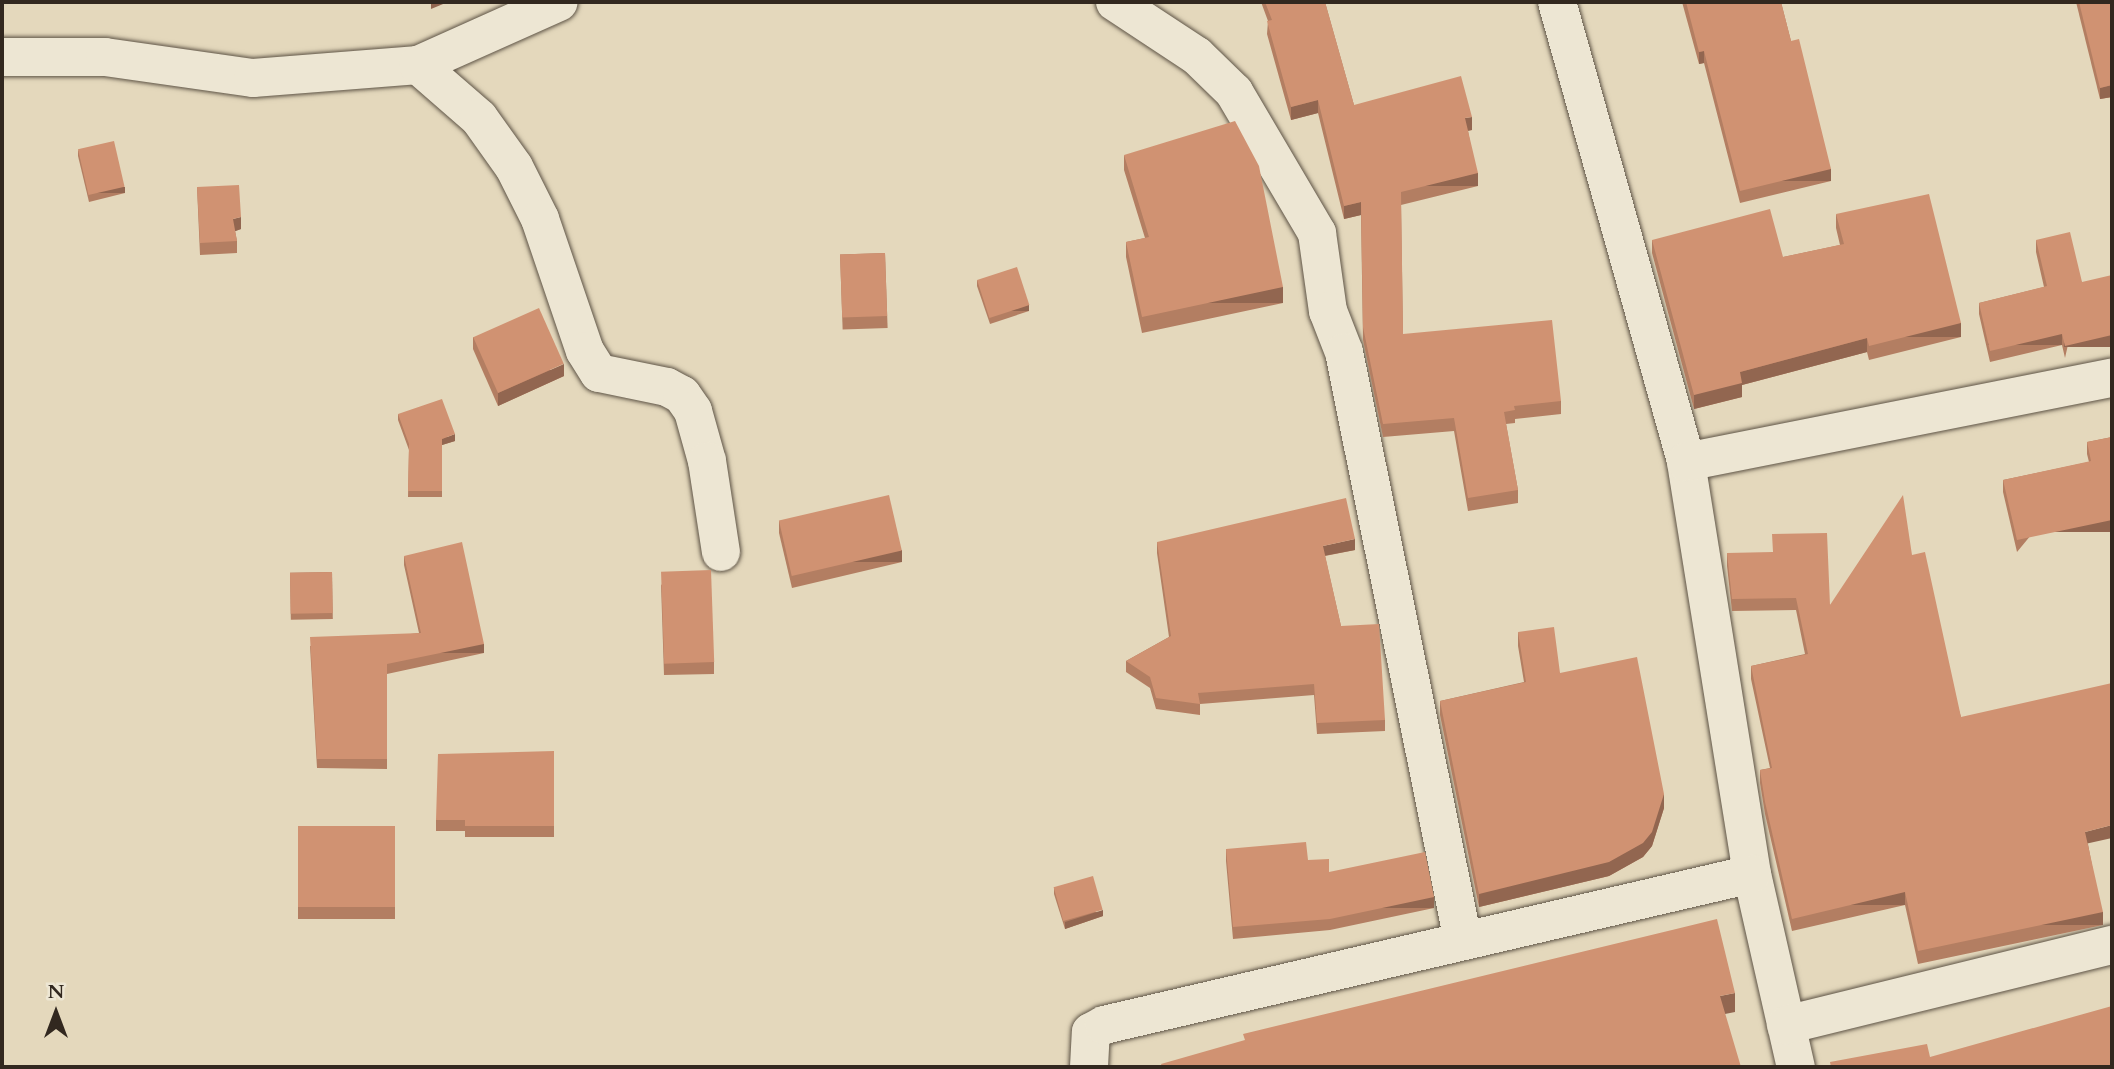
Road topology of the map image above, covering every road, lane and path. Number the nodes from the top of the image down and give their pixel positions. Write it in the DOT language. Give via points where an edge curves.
graph roads {
  1 [pos="559,2"];
  2 [pos="1115,2"];
  3 [pos="1557,2"];
  4 [pos="2,57"];
  5 [pos="418,65"];
  6 [pos="2112,378"];
  7 [pos="1686,463"];
  8 [pos="721,552"];
  9 [pos="1752,874"];
  10 [pos="1463,941"];
  11 [pos="2112,945"];
  12 [pos="1786,1025"];
  13 [pos="1089,1067"];
  14 [pos="1796,1067"];
  1 -- 5 [label="street"];
  2 -- 10 [label="street" via="1197,56 1234,92 1317,233 1328,312 1344,352"];
  3 -- 7 [label="street"];
  4 -- 5 [label="street" via="105,57 253,78"];
  5 -- 8 [label="street" via="479,118 514,167 540,219 585,351 599,373 667,387 682,395 693,411 707,461"];
  6 -- 7 [label="street"];
  7 -- 9 [label="street"];
  9 -- 10 [label="street"];
  9 -- 12 [label="street"];
  10 -- 13 [label="street" via="1104,1025 1091,1032"];
  11 -- 12 [label="street"];
  12 -- 14 [label="street"];
}
